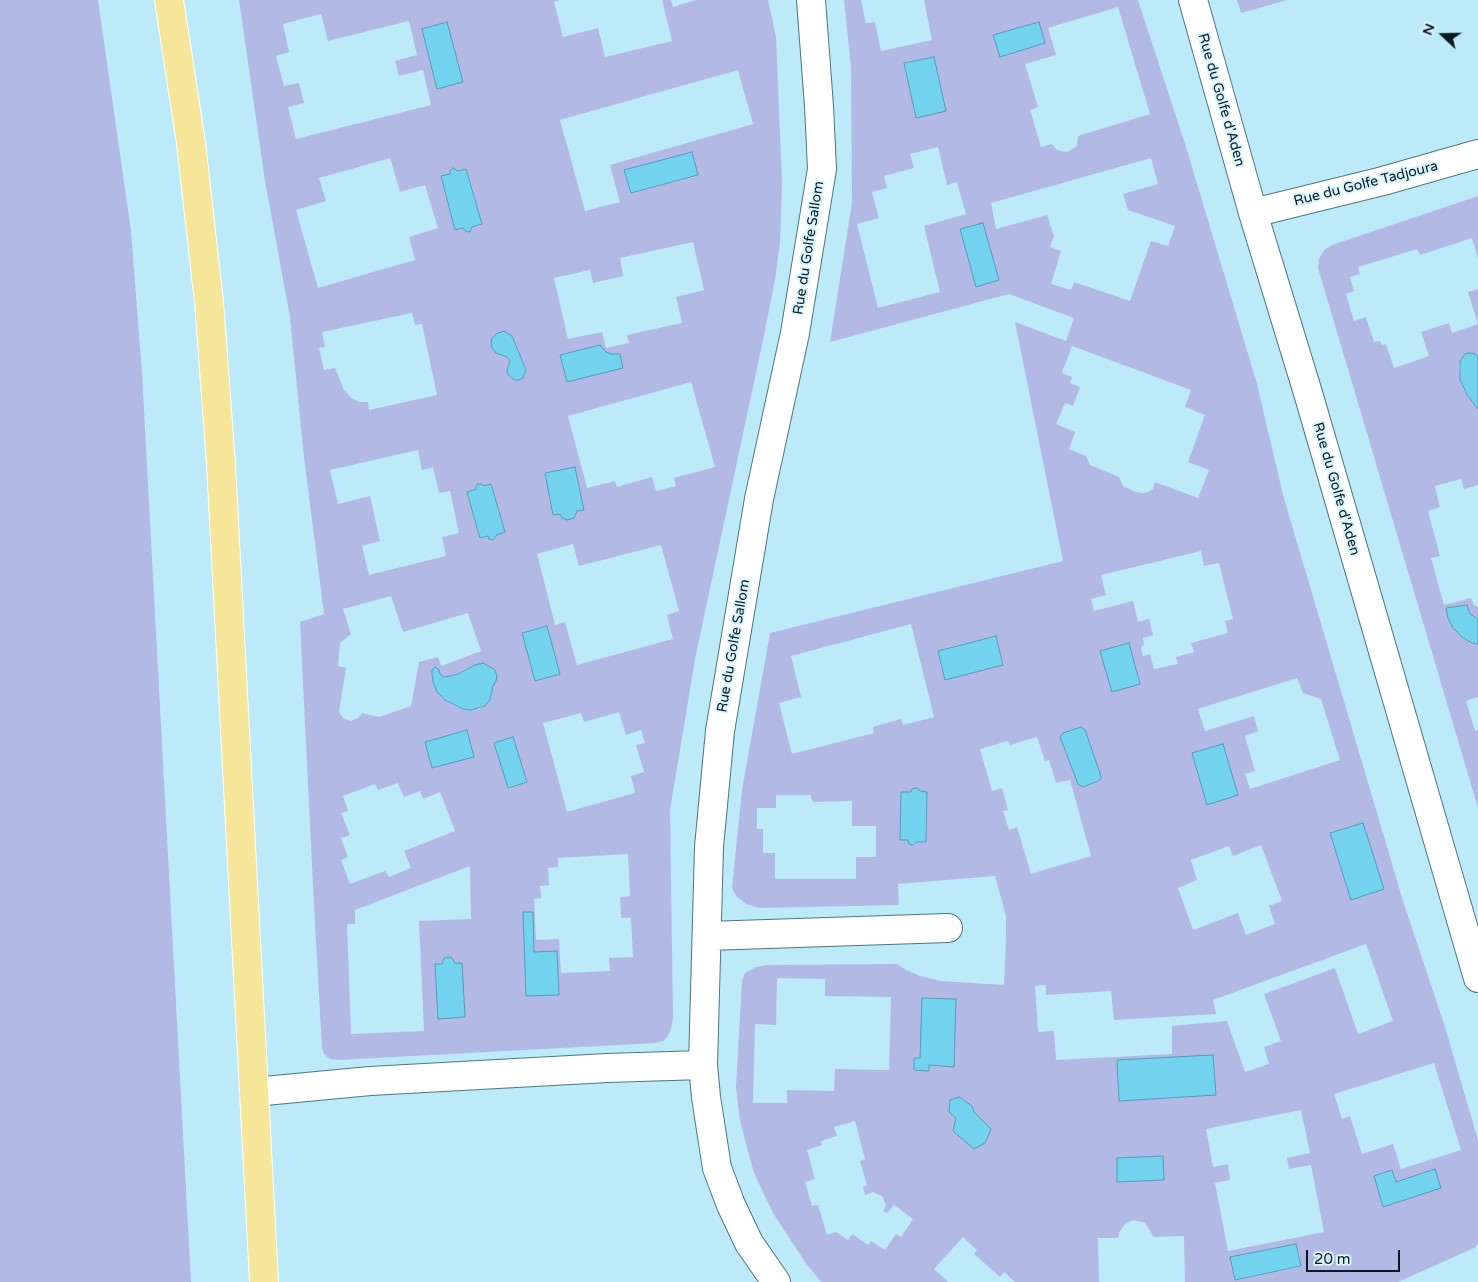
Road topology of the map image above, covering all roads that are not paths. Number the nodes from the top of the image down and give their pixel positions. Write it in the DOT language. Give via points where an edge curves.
graph roads {
  1 [pos="169,0"];
  2 [pos="811,0"];
  3 [pos="1193,0"];
  4 [pos="1478,154"];
  5 [pos="1254,213"];
  6 [pos="948,928"];
  7 [pos="707,936"];
  8 [pos="1478,978"];
  9 [pos="703,1065"];
  10 [pos="254,1092"];
  11 [pos="264,1282"];
  12 [pos="776,1282"];
  1 -- 10 [label="main road" via="192,153 209,302 221,454"];
  2 -- 7 [label="street, Rue du Golfe Sallom" via="822,169 796,334 759,499 720,731 709,847"];
  3 -- 5 [label="street, Rue du Golfe d'Aden"];
  4 -- 5 [label="street, Rue du Golfe Tadjoura"];
  5 -- 8 [label="street, Rue du Golfe d'Aden"];
  6 -- 7 [label="street"];
  7 -- 9 [label="street, Rue du Golfe Sallom"];
  9 -- 10 [label="street" via="380,1081"];
  9 -- 12 [label="street, Rue du Golfe Sallom" via="717,1168 749,1243"];
  10 -- 11 [label="main road"];
}
